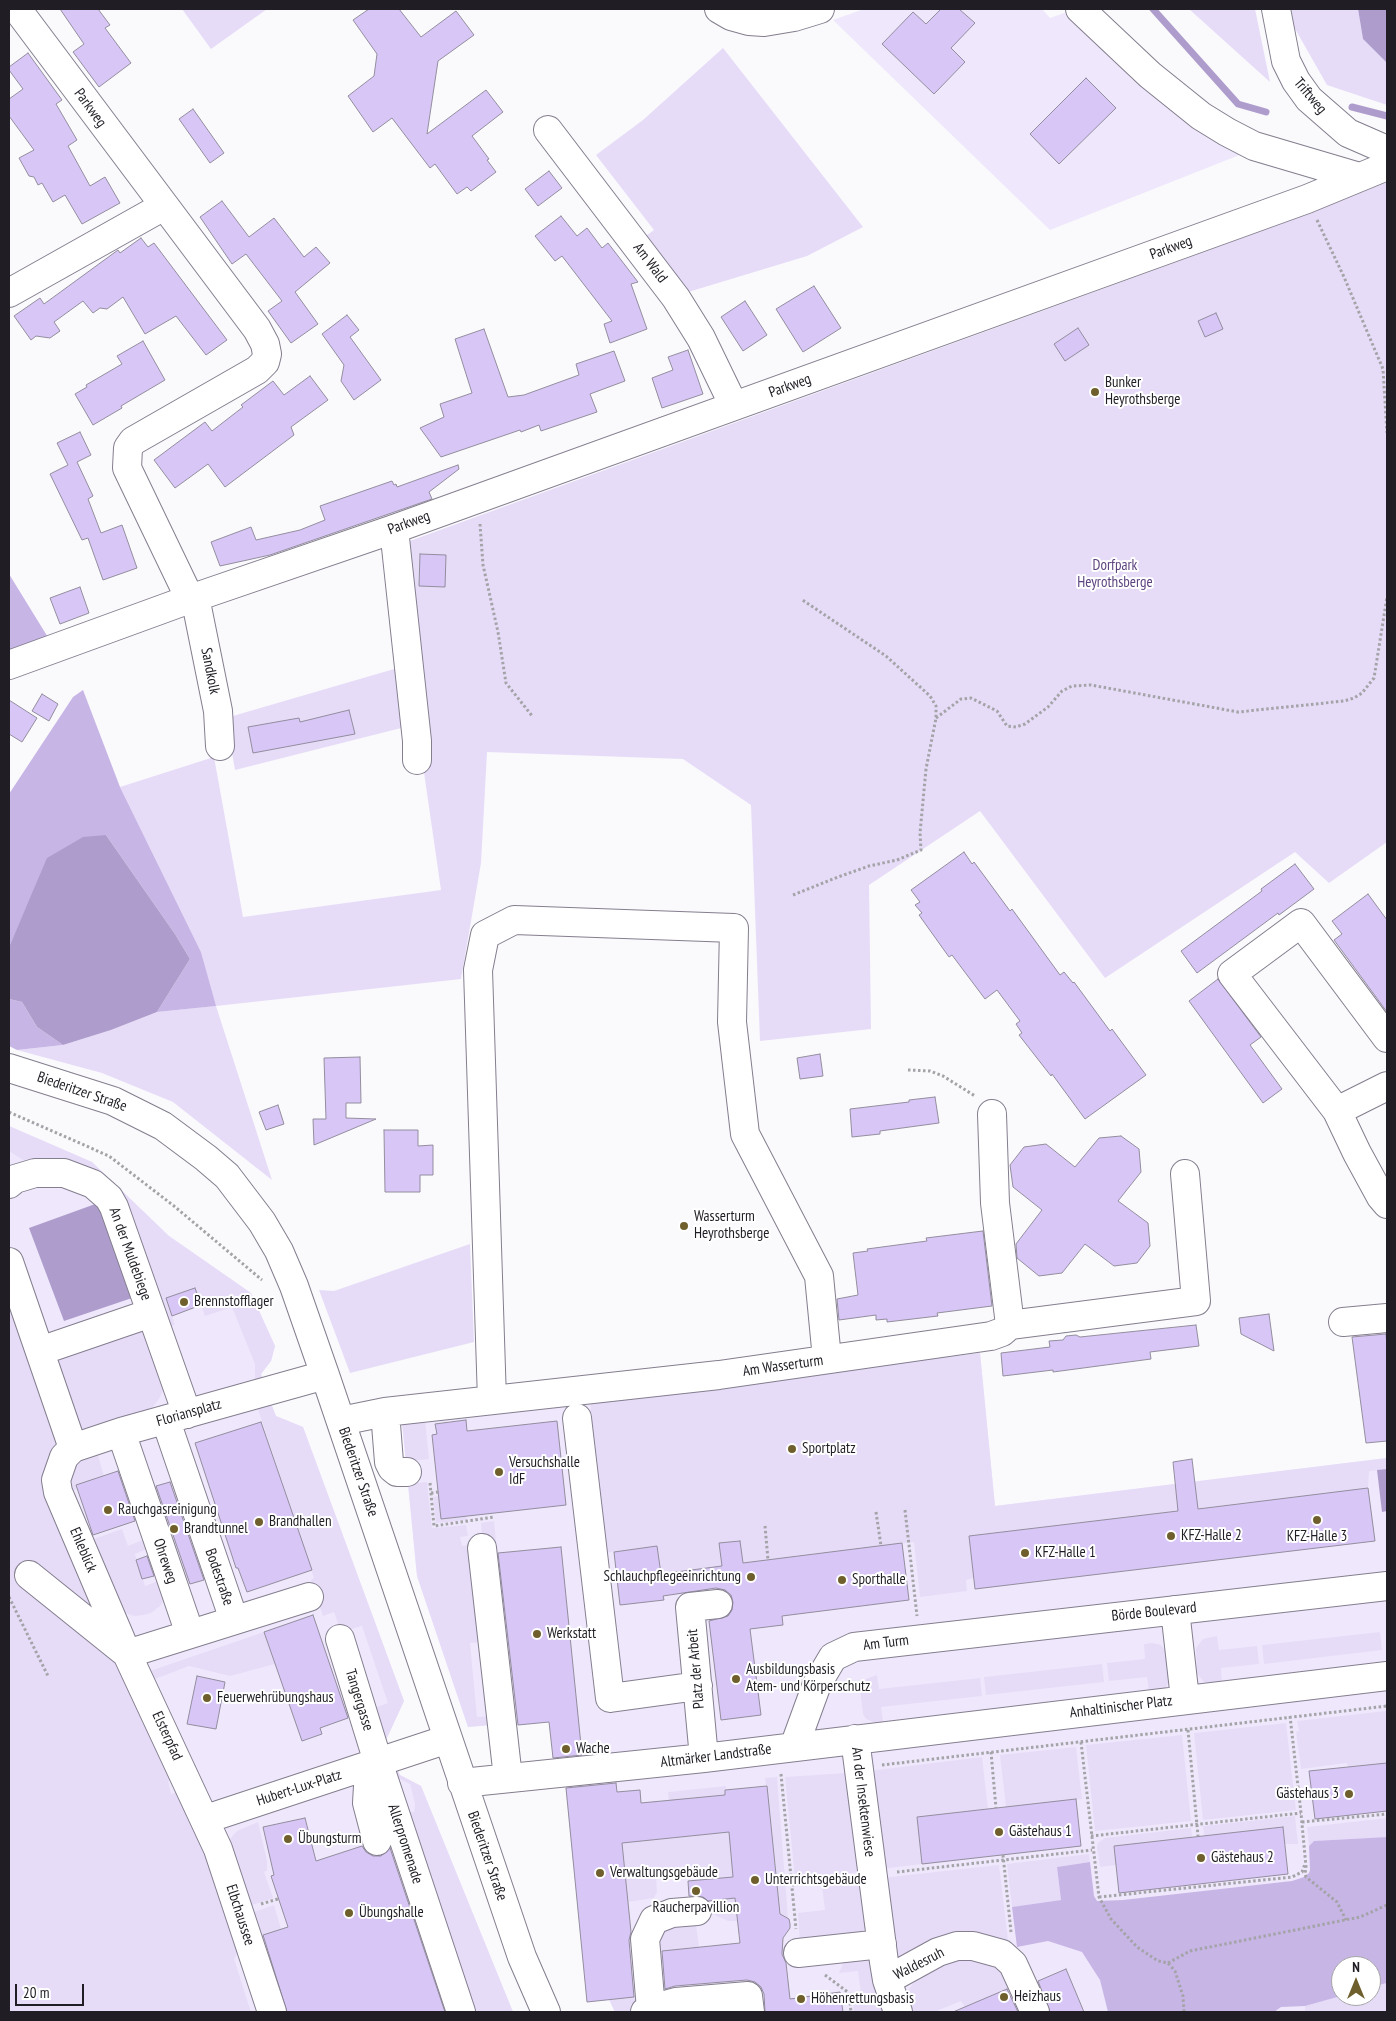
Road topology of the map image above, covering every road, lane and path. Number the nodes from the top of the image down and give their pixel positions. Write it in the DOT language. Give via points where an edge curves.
graph roads {
  1 [pos="17,9"];
  2 [pos="719,9"];
  3 [pos="820,9"];
  4 [pos="1080,9"];
  5 [pos="1276,9"];
  6 [pos="548,130"];
  7 [pos="1387,150"];
  8 [pos="1387,166"];
  9 [pos="1359,178"];
  10 [pos="1307,199"];
  11 [pos="164,206"];
  12 [pos="9,293"];
  13 [pos="734,406"];
  14 [pos="1387,433"];
  15 [pos="480,520"];
  16 [pos="394,529"];
  17 [pos="1387,597"];
  18 [pos="193,598"];
  19 [pos="802,599"];
  20 [pos="9,665"];
  21 [pos="532,717"];
  22 [pos="936,718"];
  23 [pos="220,746"];
  24 [pos="418,760"];
  25 [pos="793,895"];
  26 [pos="1387,1038"];
  27 [pos="9,1068"];
  28 [pos="908,1070"];
  29 [pos="1386,1082"];
  30 [pos="1336,1111"];
  31 [pos="9,1112"];
  32 [pos="992,1114"];
  33 [pos="1185,1174"];
  34 [pos="9,1184"];
  35 [pos="1387,1204"];
  36 [pos="9,1262"];
  37 [pos="266,1284"];
  38 [pos="151,1313"];
  39 [pos="1387,1318"];
  40 [pos="1343,1322"];
  41 [pos="1010,1324"];
  42 [pos="40,1352"];
  43 [pos="827,1359"];
  44 [pos="315,1377"];
  45 [pos="492,1400"];
  46 [pos="385,1412"];
  47 [pos="176,1418"];
  48 [pos="577,1418"];
  49 [pos="341,1421"];
  50 [pos="121,1432"];
  51 [pos="73,1448"];
  52 [pos="418,1475"];
  53 [pos="438,1492"];
  54 [pos="431,1493"];
  55 [pos="905,1510"];
  56 [pos="876,1512"];
  57 [pos="494,1517"];
  58 [pos="765,1526"];
  59 [pos="880,1546"];
  60 [pos="482,1548"];
  61 [pos="768,1560"];
  62 [pos="29,1575"];
  63 [pos="1387,1586"];
  64 [pos="9,1597"];
  65 [pos="309,1597"];
  66 [pos="718,1604"];
  67 [pos="1175,1610"];
  68 [pos="234,1620"];
  69 [pos="190,1634"];
  70 [pos="340,1638"];
  71 [pos="921,1638"];
  72 [pos="128,1654"];
  73 [pos="48,1676"];
  74 [pos="1387,1676"];
  75 [pos="698,1686"];
  76 [pos="1286,1687"];
  77 [pos="1185,1699"];
  78 [pos="988,1723"];
  79 [pos="448,1739"];
  80 [pos="856,1739"];
  81 [pos="1081,1742"];
  82 [pos="794,1747"];
  83 [pos="704,1758"];
  84 [pos="385,1759"];
  85 [pos="781,1773"];
  86 [pos="508,1778"];
  87 [pos="462,1783"];
  88 [pos="996,1808"];
  89 [pos="1301,1813"];
  90 [pos="1387,1814"];
  91 [pos="206,1819"];
  92 [pos="1302,1822"];
  93 [pos="1197,1824"];
  94 [pos="1091,1836"];
  95 [pos="1198,1836"];
  96 [pos="376,1841"];
  97 [pos="1092,1850"];
  98 [pos="1003,1855"];
  99 [pos="1003,1860"];
  100 [pos="1305,1863"];
  101 [pos="872,1875"];
  102 [pos="792,1885"];
  103 [pos="1099,1898"];
  104 [pos="1387,1905"];
  105 [pos="697,1911"];
  106 [pos="1346,1920"];
  107 [pos="882,1944"];
  108 [pos="798,1953"];
  109 [pos="1008,1961"];
  110 [pos="1168,1963"];
  111 [pos="887,1980"];
  112 [pos="648,2010"];
  113 [pos="272,2012"];
  114 [pos="461,2012"];
  115 [pos="546,2012"];
  116 [pos="750,2012"];
  117 [pos="851,2012"];
  118 [pos="898,2012"];
  119 [pos="1035,2012"];
  120 [pos="1184,2012"];
  1 -- 11 [label="street, Parkweg"];
  2 -- 3 [label="street" via="731,16 764,22"];
  4 -- 9 [label="street" via="1150,75 1201,116 1227,132 1254,146"];
  5 -- 7 [label="street, Triftweg" via="1286,61 1309,99 1348,133"];
  6 -- 13 [label="street, Am Wald" via="676,298 701,338"];
  8 -- 9 [label="street, Parkweg"];
  9 -- 10 [label="street, Parkweg"];
  10 -- 13 [label="street, Parkweg"];
  10 -- 14 [label="path" via="1383,369"];
  11 -- 12 [label="street"];
  11 -- 18 [label="street, Parkweg" via="257,330 267,354 265,362 257,370 133,441 128,448 127,468"];
  13 -- 16 [label="street, Parkweg"];
  15 -- 21 [label="path" via="483,565 506,683"];
  16 -- 18 [label="street, Parkweg"];
  16 -- 24 [label="street"];
  17 -- 22 [label="path" via="1374,678 1362,693 1344,701 1238,712 1091,685 1072,686 1062,691 1048,707 1016,727 1007,726 997,711 971,698 961,699"];
  18 -- 20 [label="street, Parkweg"];
  18 -- 23 [label="street, Sandkolk" via="218,711"];
  19 -- 22 [label="path" via="886,656 930,696 936,706"];
  22 -- 25 [label="path" via="926,768 921,850"];
  26 -- 30 [label="street" via="1301,923 1232,974"];
  27 -- 44 [label="street, Biederitzer Straße" via="79,1089 135,1111 177,1137 227,1176 262,1222 294,1286"];
  28 -- 32 [label="path" via="930,1071 943,1076 975,1096"];
  29 -- 30 [label="street"];
  30 -- 35 [label="street"];
  31 -- 37 [label="path" via="109,1156 204,1230"];
  32 -- 41 [label="street" via="995,1202"];
  33 -- 41 [label="street" via="1196,1302"];
  34 -- 38 [label="street, An der Muldebiege" via="35,1172 54,1172 82,1180 102,1191 114,1207"];
  36 -- 42 [label="street"];
  38 -- 42 [label="street"];
  38 -- 47 [label="street, An der Muldebiege"];
  39 -- 40 [label="street"];
  41 -- 43 [label="street, Am Wasserturm" via="991,1336"];
  42 -- 51 [label="street"];
  43 -- 45 [label="street, Am Wasserturm"];
  43 -- 45 [label="street" via="819,1276 745,1134 732,1022 734,928 514,920 485,935 478,970"];
  44 -- 47 [label="street, Floriansplatz"];
  44 -- 49 [label="street, Biederitzer Straße"];
  45 -- 46 [label="street, Am Wasserturm"];
  46 -- 49 [label="street, Am Wasserturm"];
  46 -- 52 [label="street" via="392,1468 397,1472"];
  47 -- 50 [label="street, Floriansplatz"];
  47 -- 68 [label="street, Bodestraße"];
  48 -- 75 [label="street" via="610,1698"];
  49 -- 79 [label="street, Biederitzer Straße"];
  50 -- 51 [label="street, Floriansplatz"];
  50 -- 69 [label="street, Ohreweg"];
  51 -- 72 [label="street, Ehleblick" via="58,1470 58,1492"];
  52 -- 54 [label="path"];
  53 -- 54 [label="path"];
  54 -- 57 [label="path" via="434,1526"];
  55 -- 71 [label="path"];
  56 -- 59 [label="path"];
  58 -- 61 [label="path"];
  60 -- 86 [label="street"];
  62 -- 72 [label="street"];
  63 -- 67 [label="street, Börde Boulevard"];
  64 -- 73 [label="path"];
  65 -- 68 [label="street"];
  66 -- 75 [label="street, Platz der Arbeit" via="690,1607"];
  67 -- 71 [label="street, Börde Boulevard"];
  67 -- 77 [label="street"];
  68 -- 69 [label="street"];
  69 -- 72 [label="street"];
  70 -- 84 [label="street, Tangergasse"];
  71 -- 82 [label="street, Am Turm" via="854,1647 832,1657 817,1684"];
  72 -- 91 [label="street, Elsterpfad"];
  74 -- 76 [label="street, Anhaltinischer Platz"];
  75 -- 83 [label="street, Platz der Arbeit"];
  76 -- 77 [label="street, Anhaltinischer Platz"];
  76 -- 89 [label="path"];
  77 -- 78 [label="street, Anhaltinischer Platz"];
  77 -- 93 [label="path"];
  78 -- 80 [label="street, Anhaltinischer Platz"];
  78 -- 88 [label="path"];
  79 -- 84 [label="street, Hubert-Lux-Platz"];
  79 -- 87 [label="street, Biederitzer Straße"];
  80 -- 82 [label="street, Altmärker Landstraße"];
  80 -- 101 [label="street, An der Insektenwiese"];
  81 -- 94 [label="path"];
  82 -- 83 [label="street, Altmärker Landstraße"];
  83 -- 86 [label="street, Altmärker Landstraße" via="576,1772 538,1781"];
  84 -- 91 [label="street, Hubert-Lux-Platz"];
  84 -- 96 [label="street" via="368,1786 367,1803"];
  84 -- 114 [label="street, Allerpromenade"];
  85 -- 102 [label="path"];
  86 -- 87 [label="street, Altmärker Landstraße"];
  87 -- 115 [label="street, Biederitzer Straße" via="522,1957"];
  89 -- 92 [label="path"];
  89 -- 93 [label="path"];
  90 -- 92 [label="path"];
  91 -- 113 [label="street, Elbchaussee"];
  92 -- 100 [label="path"];
  93 -- 94 [label="path"];
  93 -- 95 [label="path"];
  94 -- 97 [label="path"];
  97 -- 99 [label="path"];
  97 -- 103 [label="path"];
  98 -- 99 [label="path"];
  99 -- 101 [label="path"];
  99 -- 109 [label="path" via="1012,1949"];
  100 -- 103 [label="path" via="1302,1872 1292,1878"];
  100 -- 106 [label="path" via="1306,1877 1337,1902"];
  101 -- 102 [label="path"];
  101 -- 107 [label="street, An der Insektenwiese"];
  102 -- 108 [label="path"];
  103 -- 110 [label="path" via="1111,1919 1137,1947 1158,1961"];
  104 -- 106 [label="path" via="1360,1918"];
  105 -- 112 [label="street" via="672,1913 654,1920 645,1939"];
  106 -- 110 [label="path" via="1190,1951"];
  107 -- 108 [label="street"];
  107 -- 111 [label="street, An der Insektenwiese"];
  108 -- 117 [label="path" via="849,1993"];
  109 -- 111 [label="street, Waldesruh" via="1002,1954 989,1949 957,1946 938,1952"];
  109 -- 119 [label="street, Waldesruh" via="1013,1964"];
  110 -- 120 [label="path" via="1181,1986"];
  111 -- 118 [label="street, An der Insektenwiese"];
  112 -- 116 [label="street" via="676,2002 748,1996"];
}
